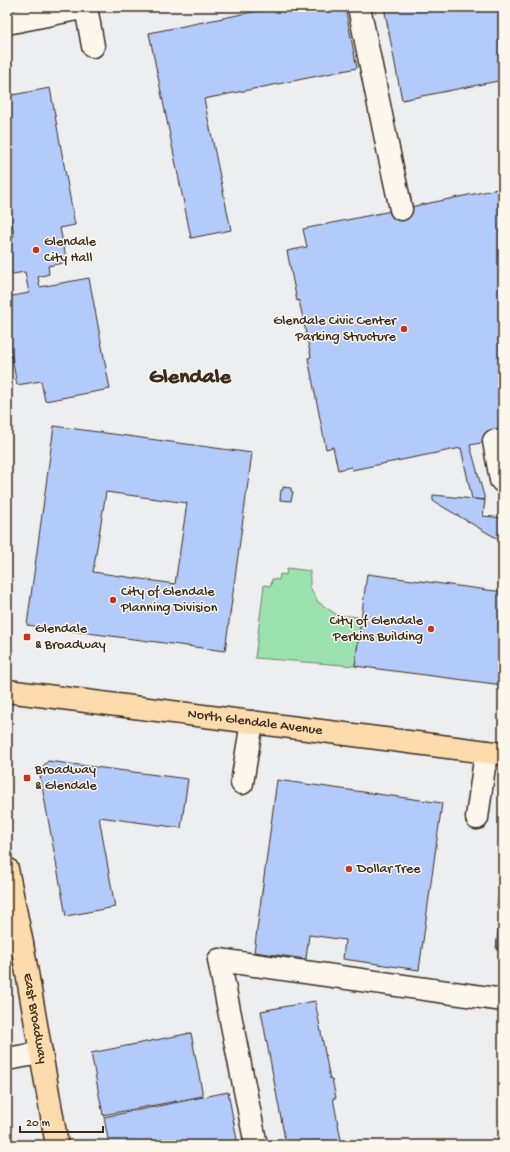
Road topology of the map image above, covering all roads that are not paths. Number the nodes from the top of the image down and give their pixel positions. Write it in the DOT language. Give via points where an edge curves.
graph roads {
  1 [pos="86,7"];
  2 [pos="359,7"];
  3 [pos="56,10"];
  4 [pos="7,23"];
  5 [pos="93,46"];
  6 [pos="401,209"];
  7 [pos="494,441"];
  8 [pos="503,482"];
  9 [pos="7,692"];
  10 [pos="252,722"];
  11 [pos="495,753"];
  12 [pos="242,783"];
  13 [pos="477,818"];
  14 [pos="7,870"];
  15 [pos="14,944"];
  16 [pos="503,1000"];
  17 [pos="41,1052"];
  18 [pos="7,1059"];
  19 [pos="57,1145"];
  20 [pos="256,1145"];
  1 -- 3 [label="street"];
  1 -- 5 [label="street"];
  2 -- 6 [label="street"];
  3 -- 4 [label="street"];
  7 -- 8 [label="street"];
  9 -- 10 [label="main road, North Glendale Avenue"];
  10 -- 11 [label="main road, North Glendale Avenue"];
  10 -- 12 [label="street"];
  11 -- 13 [label="street"];
  14 -- 15 [label="main road, East Broadway"];
  15 -- 17 [label="main road, East Broadway"];
  16 -- 20 [label="street" via="219,960"];
  17 -- 18 [label="street"];
  17 -- 19 [label="main road, East Broadway"];
}
